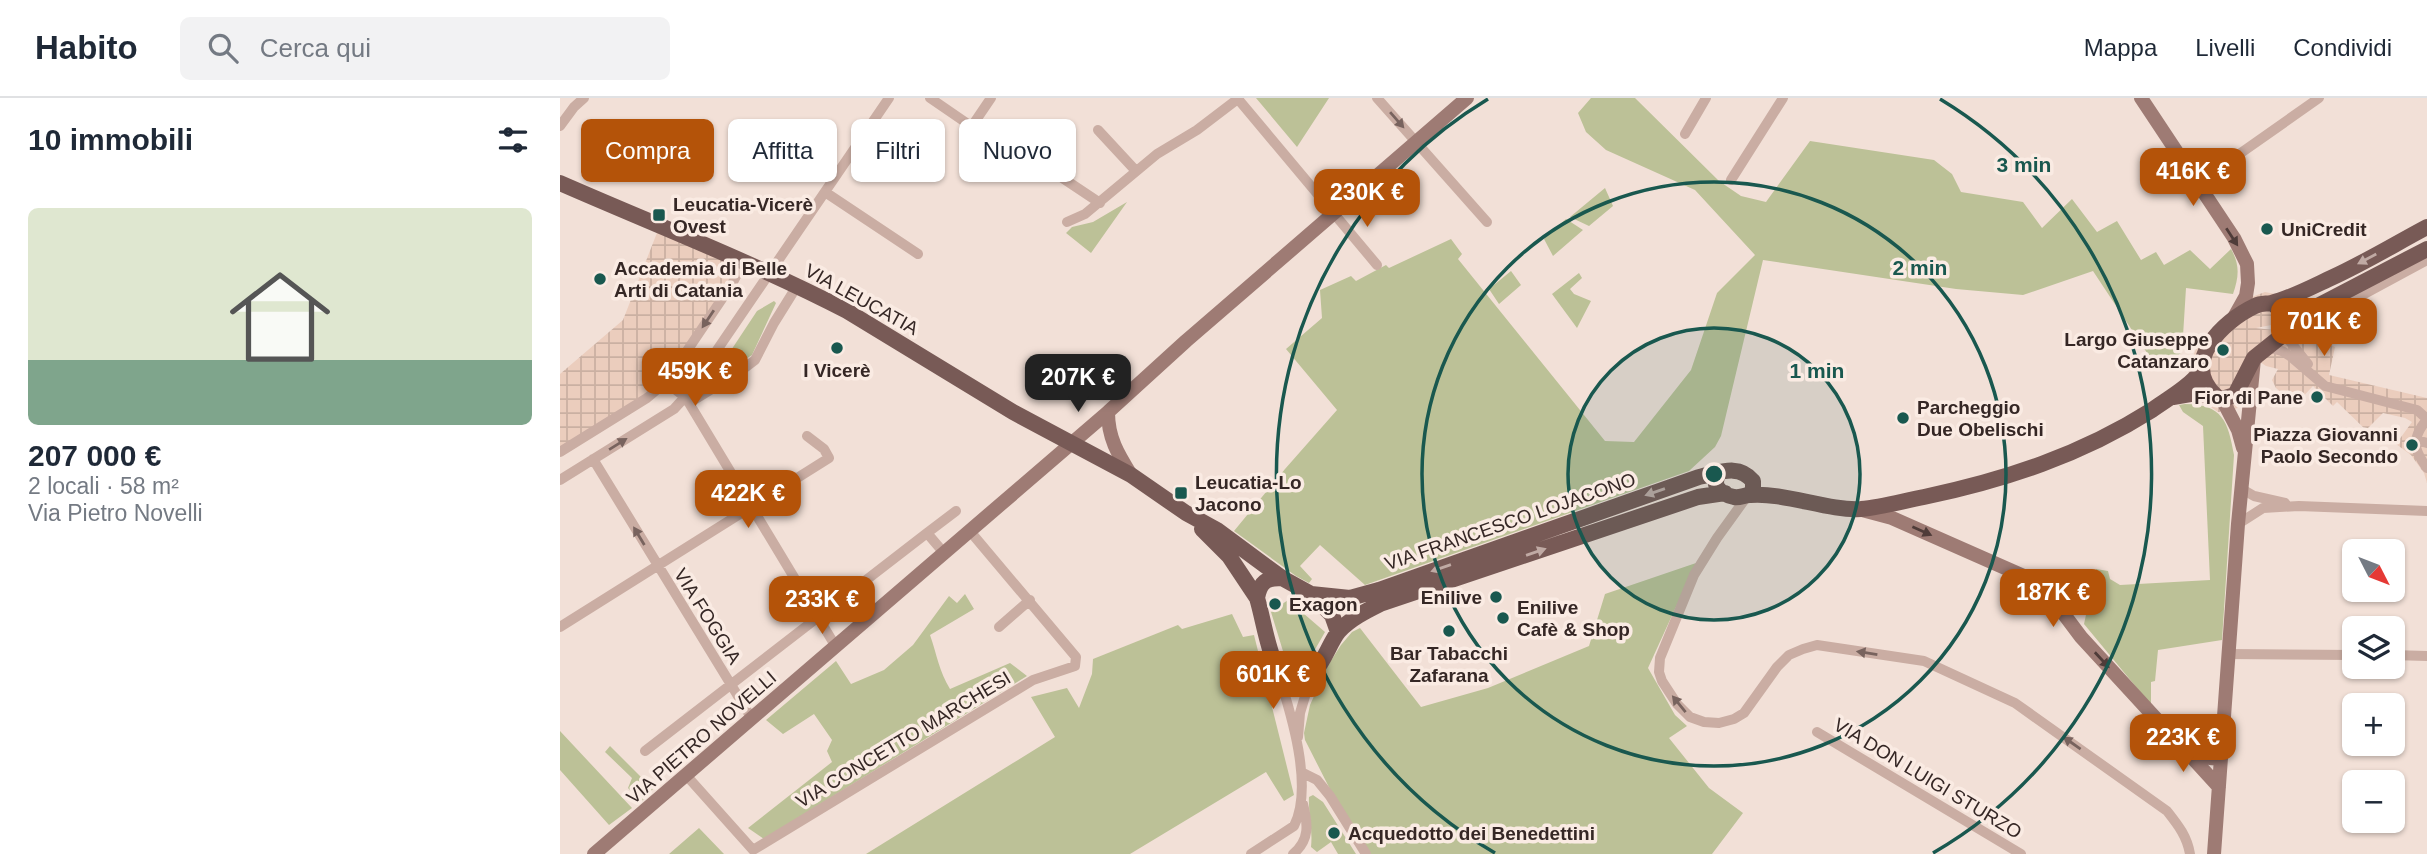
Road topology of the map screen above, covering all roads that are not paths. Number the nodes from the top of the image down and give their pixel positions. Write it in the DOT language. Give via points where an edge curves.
graph roads {
  1 [pos="584,98"];
  2 [pos="889,98"];
  3 [pos="930,98"];
  4 [pos="991,98"];
  5 [pos="1238,98"];
  6 [pos="1377,98"];
  7 [pos="1467,98"];
  8 [pos="1706,98"];
  9 [pos="1783,98"];
  10 [pos="2141,98"];
  11 [pos="2319,98"];
  12 [pos="960,119"];
  13 [pos="977,119"];
  14 [pos="560,126"];
  15 [pos="1098,130"];
  16 [pos="1685,134"];
  17 [pos="1417,143"];
  18 [pos="1136,171"];
  19 [pos="1731,180"];
  20 [pos="1067,182"];
  21 [pos="560,183"];
  22 [pos="2197,183"];
  23 [pos="825,192"];
  24 [pos="1100,203"];
  25 [pos="1334,214"];
  26 [pos="1067,222"];
  27 [pos="1487,222"];
  28 [pos="2427,228"];
  29 [pos="2427,249"];
  30 [pos="918,254"];
  31 [pos="2427,260"];
  32 [pos="744,261"];
  33 [pos="1377,265"];
  34 [pos="769,273"];
  35 [pos="797,286"];
  36 [pos="2278,300"];
  37 [pos="2231,323"];
  38 [pos="2286,329"];
  39 [pos="2260,352"];
  40 [pos="2202,370"];
  41 [pos="666,382"];
  42 [pos="2356,393"];
  43 [pos="2219,397"];
  44 [pos="2170,398"];
  45 [pos="687,400"];
  46 [pos="1108,412"];
  47 [pos="2427,419"];
  48 [pos="807,436"];
  49 [pos="2416,440"];
  50 [pos="1071,443"];
  51 [pos="2427,443"];
  52 [pos="560,452"];
  53 [pos="2244,452"];
  54 [pos="593,459"];
  55 [pos="2427,468"];
  56 [pos="1720,472"];
  57 [pos="1132,475"];
  58 [pos="560,480"];
  59 [pos="1751,488"];
  60 [pos="2242,489"];
  61 [pos="1725,493"];
  62 [pos="1917,498"];
  63 [pos="752,506"];
  64 [pos="2300,506"];
  65 [pos="1857,509"];
  66 [pos="956,511"];
  67 [pos="2427,511"];
  68 [pos="1186,513"];
  69 [pos="2238,524"];
  70 [pos="969,530"];
  71 [pos="927,533"];
  72 [pos="944,553"];
  73 [pos="657,566"];
  74 [pos="1282,578"];
  75 [pos="1311,594"];
  76 [pos="1256,597"];
  77 [pos="1030,600"];
  78 [pos="818,617"];
  79 [pos="560,627"];
  80 [pos="999,627"];
  81 [pos="1338,632"];
  82 [pos="836,647"];
  83 [pos="2228,654"];
  84 [pos="2342,655"];
  85 [pos="2405,655"];
  86 [pos="2427,656"];
  87 [pos="1276,667"];
  88 [pos="1311,676"];
  89 [pos="730,685"];
  90 [pos="752,719"];
  91 [pos="1817,732"];
  92 [pos="2172,736"];
  93 [pos="1297,748"];
  94 [pos="645,751"];
  95 [pos="2221,759"];
  96 [pos="1303,773"];
  97 [pos="686,775"];
  98 [pos="2219,787"];
  99 [pos="1302,800"];
  100 [pos="1289,831"];
  101 [pos="750,852"];
  102 [pos="594,854"];
  103 [pos="1251,854"];
  104 [pos="1293,854"];
  105 [pos="1366,854"];
  106 [pos="2021,854"];
  107 [pos="2190,854"];
  108 [pos="2214,854"];
  1 -- 14 [label="street"];
  2 -- 23 [label="street"];
  3 -- 12 [label="street"];
  4 -- 13 [label="street"];
  5 -- 18 [label="street"];
  5 -- 25 [label="street"];
  6 -- 17 [label="street, one-way"];
  7 -- 17 [label="main road, VIA PIETRO NOVELLI"];
  8 -- 16 [label="street"];
  9 -- 19 [label="street"];
  10 -- 22 [label="main road"];
  11 -- 22 [label="street"];
  15 -- 18 [label="street"];
  17 -- 25 [label="main road, VIA PIETRO NOVELLI"];
  17 -- 27 [label="street"];
  18 -- 24 [label="street"];
  20 -- 24 [label="street"];
  21 -- 32 [label="main road, VIA LEUCATIA"];
  22 -- 37 [label="main road, one-way" via="2247,264 2246,296"];
  23 -- 30 [label="street"];
  23 -- 34 [label="street"];
  24 -- 26 [label="street"];
  25 -- 33 [label="street"];
  25 -- 46 [label="main road, VIA PIETRO NOVELLI"];
  28 -- 36 [label="main road, one-way" via="2332,278"];
  29 -- 38 [label="main road"];
  31 -- 38 [label="street" via="2314,321"];
  32 -- 34 [label="main road, VIA LEUCATIA"];
  32 -- 41 [label="street, one-way"];
  34 -- 35 [label="main road, VIA LEUCATIA"];
  34 -- 45 [label="street"];
  35 -- 45 [label="street" via="755,360"];
  35 -- 50 [label="main road, VIA LEUCATIA"];
  36 -- 37 [label="main road" via="2254,306"];
  36 -- 38 [label="main road" via="2286,315"];
  37 -- 40 [label="main road" via="2206,349"];
  38 -- 39 [label="main road"];
  38 -- 42 [label="street" via="2303,358 2326,381"];
  39 -- 42 [label="street" via="2282,351 2325,386"];
  39 -- 43 [label="main road" via="2235,395"];
  39 -- 53 [label="main road"];
  40 -- 43 [label="main road" via="2205,383"];
  40 -- 44 [label="main road"];
  41 -- 45 [label="street"];
  41 -- 52 [label="street"];
  42 -- 47 [label="street" via="2417,410"];
  43 -- 44 [label="main road" via="2196,393"];
  43 -- 53 [label="main road" via="2238,430"];
  44 -- 62 [label="main road" via="2048,463 1972,487"];
  54 -- 45 [label="street, one-way"];
  45 -- 63 [label="street"];
  46 -- 50 [label="main road, VIA PIETRO NOVELLI"];
  46 -- 57 [label="main road, VIA LEUCATIA" via="1113,446"];
  47 -- 49 [label="street"];
  48 -- 63 [label="street" via="829,458"];
  49 -- 51 [label="street"];
  49 -- 55 [label="street" via="2416,453"];
  50 -- 57 [label="main road, VIA LEUCATIA"];
  50 -- 70 [label="main road, VIA PIETRO NOVELLI"];
  53 -- 60 [label="main road"];
  54 -- 58 [label="street"];
  73 -- 54 [label="street, VIA FOGGIA, one-way"];
  56 -- 59 [label="main road" via="1741,471"];
  56 -- 61 [label="main road" via="1715,485"];
  56 -- 75 [label="main road, VIA FRANCESCO LOJACONO, one-way" via="1379,590 1350,598"];
  57 -- 68 [label="main road, VIA LEUCATIA"];
  59 -- 61 [label="main road" via="1733,497"];
  59 -- 62 [label="main road" via="1859,499"];
  59 -- 65 [label="main road"];
  107 -- 59 [label="street, one-way" via="2181,828 2167,811 2015,703 1924,661 1817,645 1789,656 1744,713 1734,719 1718,723 1690,717 1662,681 1660,658 1694,575"];
  60 -- 64 [label="street"];
  60 -- 69 [label="main road"];
  81 -- 61 [label="main road, VIA FRANCESCO LOJACONO, one-way" via="1380,604 1698,497"];
  62 -- 65 [label="main road"];
  63 -- 73 [label="street"];
  63 -- 78 [label="street"];
  64 -- 67 [label="street"];
  64 -- 69 [label="street" via="2263,508"];
  65 -- 92 [label="main road, one-way" via="1892,517 2028,579"];
  66 -- 71 [label="street"];
  68 -- 74 [label="main road, VIA LEUCATIA"];
  68 -- 76 [label="main road, VIA LEUCATIA" via="1229,556"];
  69 -- 83 [label="main road"];
  70 -- 72 [label="main road, VIA PIETRO NOVELLI"];
  70 -- 77 [label="street"];
  71 -- 72 [label="street"];
  71 -- 78 [label="street"];
  72 -- 82 [label="main road, VIA PIETRO NOVELLI"];
  73 -- 79 [label="street"];
  73 -- 89 [label="street, VIA FOGGIA"];
  74 -- 75 [label="main road, VIA LEUCATIA"];
  74 -- 76 [label="main road" via="1263,581"];
  75 -- 81 [label="main road" via="1332,615"];
  76 -- 87 [label="main road, VIA LEUCATIA"];
  77 -- 80 [label="street"];
  77 -- 101 [label="street, VIA CONCETTO MARCHESI" via="1076,657 1075,666 1033,680"];
  78 -- 82 [label="street"];
  78 -- 89 [label="street"];
  81 -- 88 [label="main road"];
  82 -- 90 [label="main road, VIA PIETRO NOVELLI"];
  83 -- 84 [label="street"];
  83 -- 95 [label="main road"];
  85 -- 86 [label="street"];
  87 -- 88 [label="main road" via="1294,679"];
  87 -- 93 [label="street"];
  88 -- 93 [label="street" via="1300,713"];
  89 -- 90 [label="street, VIA FOGGIA"];
  89 -- 94 [label="street"];
  90 -- 97 [label="main road, VIA PIETRO NOVELLI"];
  91 -- 106 [label="street, VIA DON LUIGI STURZO"];
  92 -- 95 [label="main road" via="2193,752"];
  92 -- 98 [label="main road"];
  93 -- 96 [label="street"];
  95 -- 98 [label="main road"];
  96 -- 99 [label="street"];
  96 -- 105 [label="street" via="1317,780 1330,796"];
  97 -- 101 [label="street, VIA CONCETTO MARCHESI"];
  97 -- 102 [label="main road, VIA PIETRO NOVELLI"];
  98 -- 108 [label="main road"];
  99 -- 100 [label="street" via="1298,820"];
  99 -- 104 [label="street" via="1307,831"];
  100 -- 103 [label="street"];
  100 -- 104 [label="street" via="1295,844"];
}
